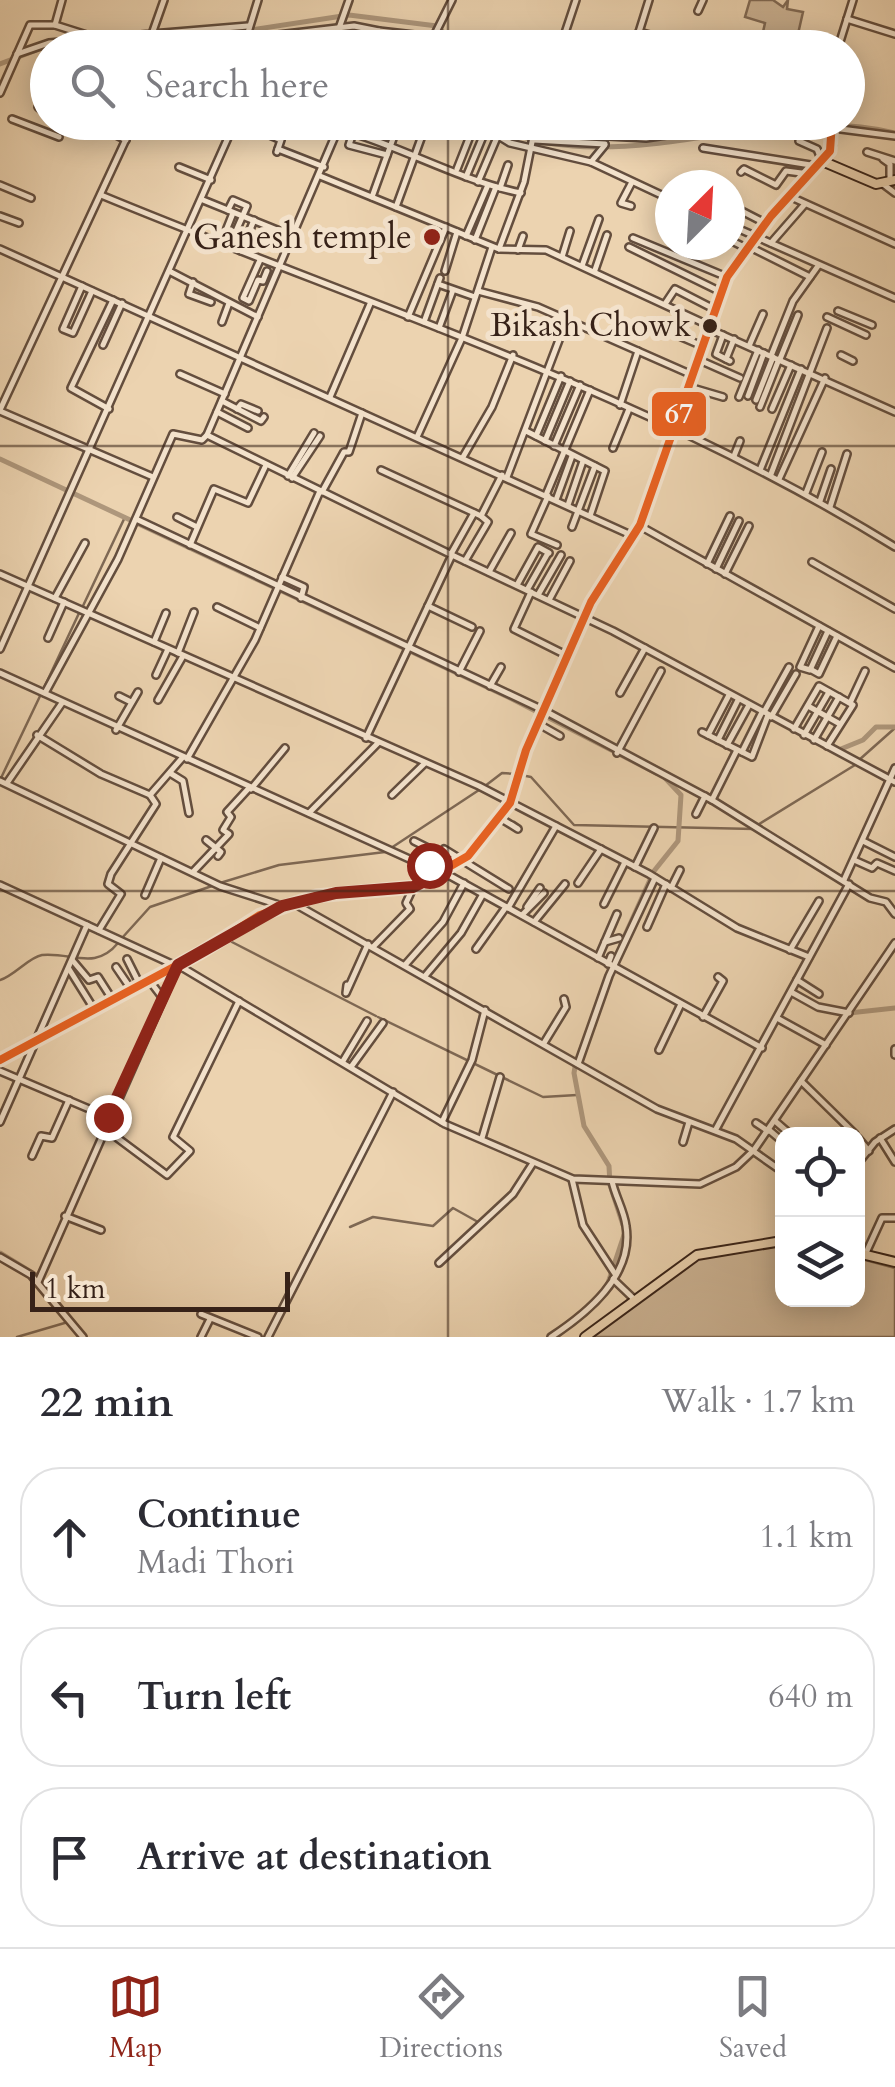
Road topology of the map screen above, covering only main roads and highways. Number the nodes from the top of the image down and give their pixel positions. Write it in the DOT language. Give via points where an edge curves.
graph roads {
  1 [pos="889,182"];
  2 [pos="0,1060"];
  3 [pos="775,1241"];
  4 [pos="865,1255"];
  5 [pos="895,1262"];
  6 [pos="585,1337"];
  1 -- 2 [label="main road" via="820,164 727,277 640,525 585,616 540,715 511,802 462,862 413,887 336,893 282,906"];
  3 -- 6 [label="main road" via="697,1255"];
  4 -- 5 [label="main road"];
}
